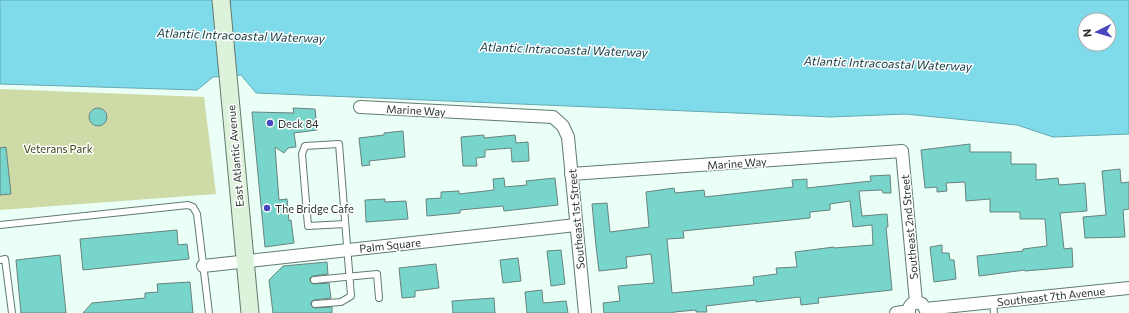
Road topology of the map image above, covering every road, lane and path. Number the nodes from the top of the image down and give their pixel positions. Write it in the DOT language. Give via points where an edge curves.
graph roads {
  1 [pos="221,0"];
  2 [pos="360,107"];
  3 [pos="563,126"];
  4 [pos="902,151"];
  5 [pos="571,174"];
  6 [pos="345,224"];
  7 [pos="0,225"];
  8 [pos="576,225"];
  9 [pos="347,250"];
  10 [pos="0,260"];
  11 [pos="245,262"];
  12 [pos="204,266"];
  13 [pos="349,277"];
  14 [pos="314,280"];
  15 [pos="1129,288"];
  16 [pos="379,298"];
  17 [pos="315,304"];
  18 [pos="994,308"];
  19 [pos="917,310"];
  20 [pos="12,313"];
  21 [pos="209,313"];
  22 [pos="250,313"];
  23 [pos="584,313"];
  24 [pos="896,313"];
  1 -- 11 [label="main road, East Atlantic Avenue"];
  2 -- 3 [label="street, Marine Way" via="553,117"];
  3 -- 5 [label="street, Southeast 1st Street" via="568,137"];
  4 -- 5 [label="street, Marine Way"];
  4 -- 19 [label="street, Southeast 2nd Street"];
  5 -- 8 [label="street, Southeast 1st Street"];
  6 -- 6 [label="lane" via="339,144 306,146 302,154 308,226"];
  6 -- 9 [label="lane"];
  7 -- 12 [label="lane" via="188,205 193,207 197,214"];
  8 -- 9 [label="street, Palm Square"];
  8 -- 23 [label="street, Southeast 1st Street"];
  9 -- 11 [label="street, Palm Square"];
  9 -- 13 [label="lane"];
  10 -- 20 [label="lane" via="5,259"];
  11 -- 12 [label="street, Palm Square"];
  11 -- 22 [label="main road, East Atlantic Avenue"];
  12 -- 21 [label="lane"];
  13 -- 14 [label="lane"];
  13 -- 16 [label="lane" via="377,274"];
  13 -- 17 [label="lane" via="350,296 341,302"];
  15 -- 18 [label="street, Southeast 7th Avenue"];
  18 -- 19 [label="street, Southeast 7th Avenue"];
  19 -- 24 [label="street, Southeast 7th Avenue"];
}
